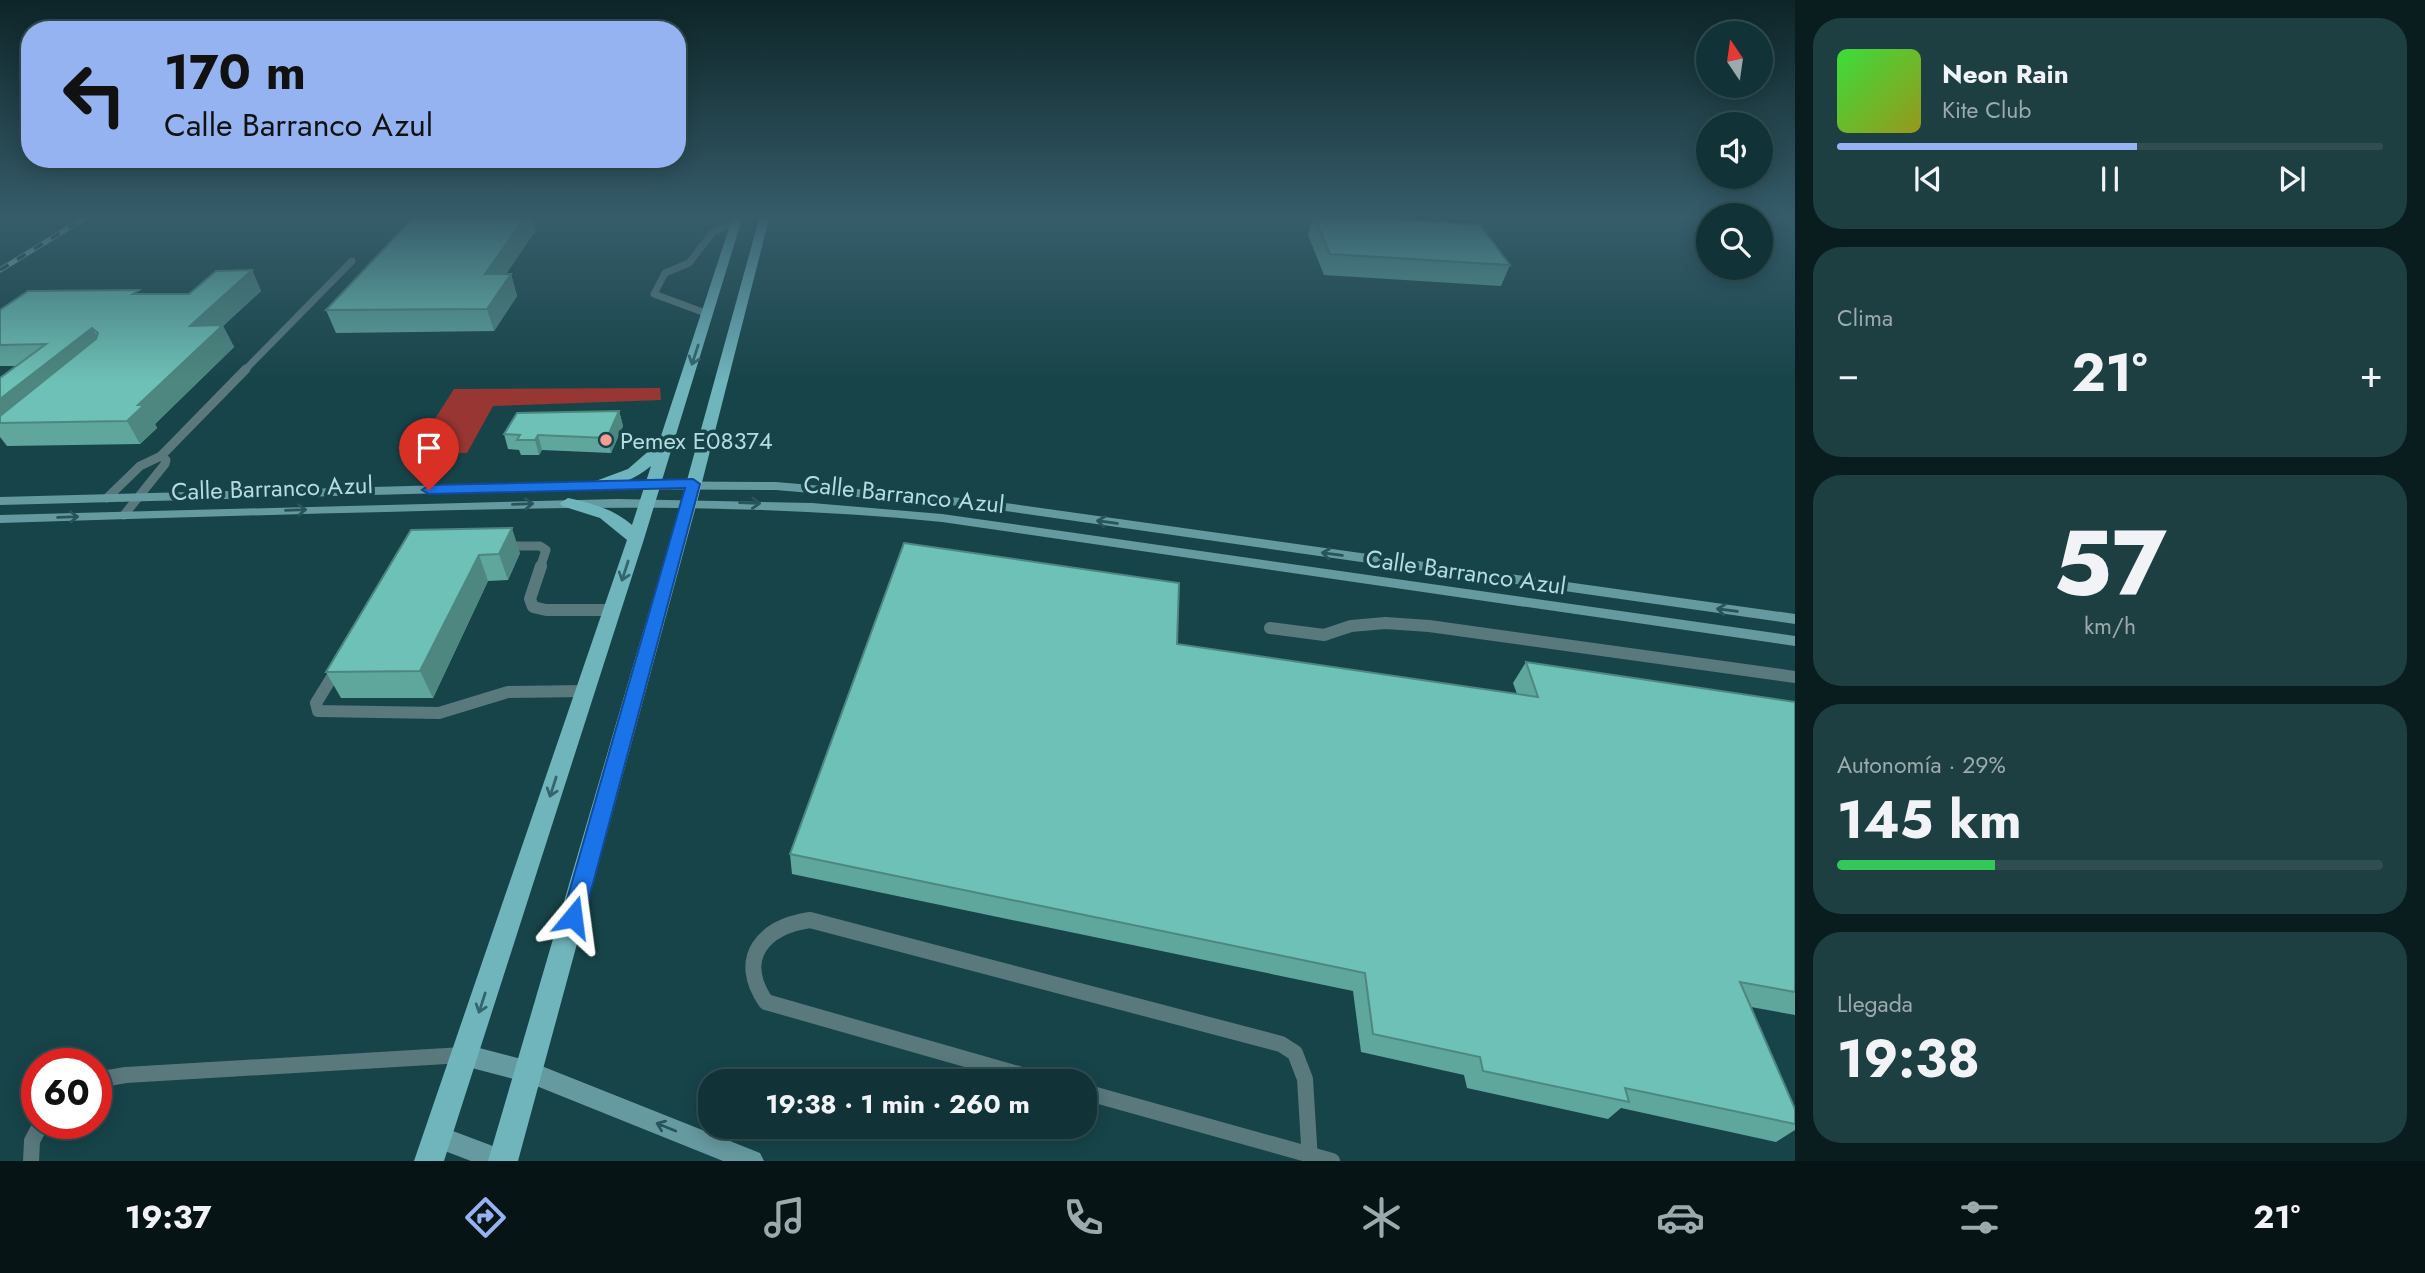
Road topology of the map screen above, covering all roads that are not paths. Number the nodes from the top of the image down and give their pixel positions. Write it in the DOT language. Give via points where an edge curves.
graph roads {
  1 [pos="340,273"];
  2 [pos="664,273"];
  3 [pos="720,273"];
  4 [pos="750,273"];
  5 [pos="708,314"];
  6 [pos="669,435"];
  7 [pos="161,456"];
  8 [pos="598,485"];
  9 [pos="475,488"];
  10 [pos="650,493"];
  11 [pos="691,493"];
  12 [pos="107,498"];
  13 [pos="139,498"];
  14 [pos="0,501"];
  15 [pos="568,503"];
  16 [pos="396,508"];
  17 [pos="124,515"];
  18 [pos="0,519"];
  19 [pos="636,539"];
  20 [pos="494,546"];
  21 [pos="612,610"];
  22 [pos="1795,619"];
  23 [pos="1270,628"];
  24 [pos="1795,641"];
  25 [pos="344,658"];
  26 [pos="1795,677"];
  27 [pos="586,691"];
  28 [pos="464,1055"];
  29 [pos="1000,1069"];
  30 [pos="529,1072"];
  31 [pos="112,1077"];
  32 [pos="1097,1096"];
  33 [pos="437,1137"];
  34 [pos="33,1139"];
  35 [pos="1310,1158"];
  36 [pos="31,1161"];
  37 [pos="429,1161"];
  38 [pos="503,1161"];
  39 [pos="752,1161"];
  40 [pos="1332,1161"];
  1 -- 7 [label="lane"];
  2 -- 5 [label="lane" via="654,294"];
  3 -- 5 [label="main road"];
  4 -- 11 [label="main road"];
  5 -- 6 [label="main road, one-way"];
  6 -- 8 [label="main road" via="641,469"];
  6 -- 10 [label="main road"];
  7 -- 12 [label="lane" via="140,466"];
  7 -- 13 [label="lane" via="165,464"];
  8 -- 9 [label="main road, Calle Barranco Azul"];
  8 -- 10 [label="main road, Calle Barranco Azul"];
  9 -- 13 [label="main road, Calle Barranco Azul"];
  9 -- 16 [label="main road" via="466,500 404,503"];
  10 -- 11 [label="main road, Calle Barranco Azul"];
  10 -- 15 [label="main road, Calle Barranco Azul"];
  10 -- 19 [label="main road"];
  22 -- 11 [label="main road, Calle Barranco Azul, one-way" via="984,504 776,486"];
  11 -- 24 [label="main road, Calle Barranco Azul, one-way" via="942,518"];
  11 -- 30 [label="main road"];
  12 -- 13 [label="main road, Calle Barranco Azul"];
  12 -- 14 [label="main road, Calle Barranco Azul"];
  13 -- 17 [label="lane"];
  16 -- 15 [label="main road, Calle Barranco Azul, one-way"];
  15 -- 19 [label="main road" via="607,513"];
  17 -- 16 [label="main road, Calle Barranco Azul, one-way"];
  18 -- 17 [label="main road, Calle Barranco Azul, one-way"];
  19 -- 21 [label="main road, one-way"];
  20 -- 21 [label="lane" via="540,546 546,550 530,599 533,607"];
  21 -- 27 [label="main road"];
  23 -- 26 [label="lane" via="1324,635 1351,626 1385,623 1429,626"];
  25 -- 27 [label="lane" via="316,703 318,711 439,713 508,692"];
  27 -- 28 [label="main road, one-way"];
  28 -- 30 [label="main road"];
  28 -- 31 [label="lane"];
  28 -- 33 [label="main road"];
  29 -- 35 [label="lane" via="766,1002 755,990 752,977 759,947 772,931 810,919 1281,1044 1295,1053 1304,1072"];
  30 -- 38 [label="main road"];
  39 -- 30 [label="main road, one-way"];
  32 -- 35 [label="lane"];
  33 -- 37 [label="main road"];
  33 -- 38 [label="main road"];
  34 -- 36 [label="lane"];
  35 -- 40 [label="lane"];
}
